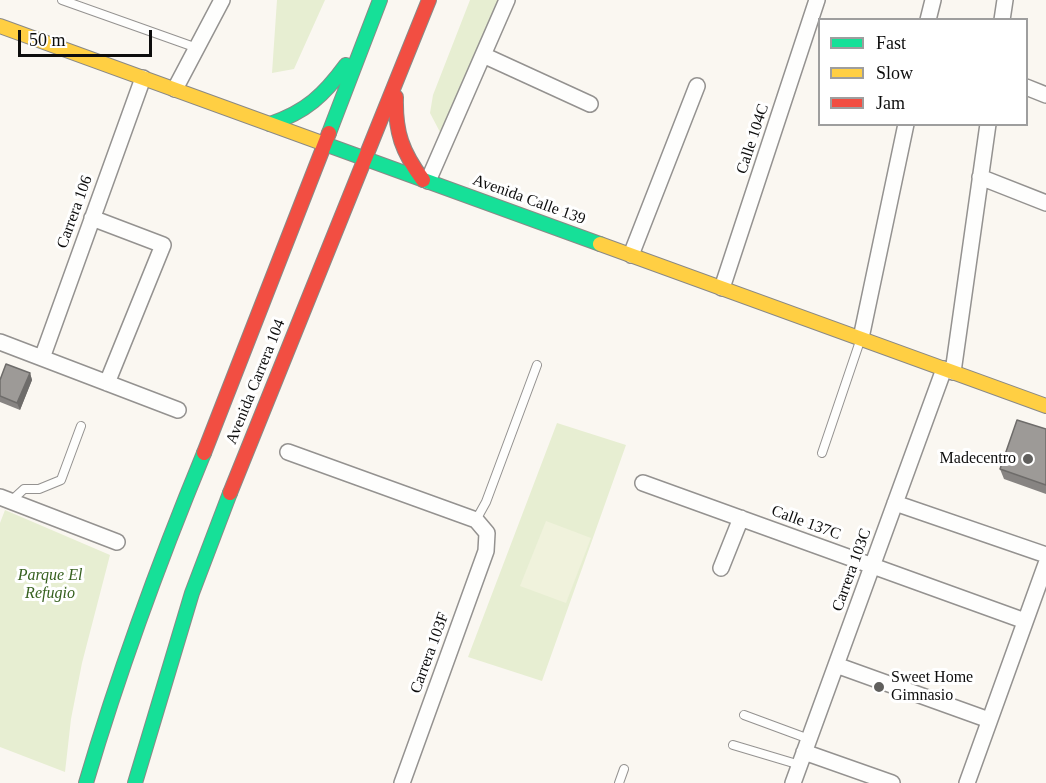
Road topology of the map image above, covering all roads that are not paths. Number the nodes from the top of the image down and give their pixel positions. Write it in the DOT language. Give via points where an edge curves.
graph roads {
  1 [pos="62,0"];
  2 [pos="222,0"];
  3 [pos="380,0"];
  4 [pos="429,0"];
  5 [pos="507,0"];
  6 [pos="817,0"];
  7 [pos="933,0"];
  8 [pos="1005,0"];
  9 [pos="928,18"];
  10 [pos="1002,18"];
  11 [pos="0,26"];
  12 [pos="365,38"];
  13 [pos="197,48"];
  14 [pos="483,55"];
  15 [pos="143,78"];
  16 [pos="398,79"];
  17 [pos="697,86"];
  18 [pos="1028,88"];
  19 [pos="175,89"];
  20 [pos="1046,95"];
  21 [pos="590,104"];
  22 [pos="270,124"];
  23 [pos="906,126"];
  24 [pos="988,126"];
  25 [pos="324,143"];
  26 [pos="365,159"];
  27 [pos="980,177"];
  28 [pos="425,181"];
  29 [pos="1046,203"];
  30 [pos="92,218"];
  31 [pos="632,255"];
  32 [pos="722,288"];
  33 [pos="861,338"];
  34 [pos="0,342"];
  35 [pos="42,358"];
  36 [pos="537,364"];
  37 [pos="949,370"];
  38 [pos="106,383"];
  39 [pos="1046,406"];
  40 [pos="178,410"];
  41 [pos="81,426"];
  42 [pos="288,452"];
  43 [pos="822,453"];
  44 [pos="643,483"];
  45 [pos="6,499"];
  46 [pos="895,503"];
  47 [pos="741,518"];
  48 [pos="476,520"];
  49 [pos="117,542"];
  50 [pos="1046,555"];
  51 [pos="1046,564"];
  52 [pos="872,566"];
  53 [pos="721,568"];
  54 [pos="1039,606"];
  55 [pos="1025,621"];
  56 [pos="836,665"];
  57 [pos="744,715"];
  58 [pos="989,720"];
  59 [pos="734,745"];
  60 [pos="804,752"];
  61 [pos="624,769"];
  62 [pos="885,782"];
  63 [pos="86,783"];
  64 [pos="135,783"];
  65 [pos="402,783"];
  66 [pos="619,783"];
  67 [pos="793,783"];
  68 [pos="967,783"];
  1 -- 13 [label="lane"];
  2 -- 13 [label="street"];
  3 -- 12 [label="main road, Avenida Carrera 104"];
  4 -- 16 [label="main road, Avenida Carrera 104"];
  5 -- 14 [label="street"];
  6 -- 32 [label="street, Calle 104C"];
  7 -- 9 [label="street"];
  8 -- 10 [label="street"];
  11 -- 15 [label="main road, Avenida Calle 139"];
  12 -- 22 [label="main road" via="311,106 298,115"];
  12 -- 25 [label="main road, Avenida Carrera 104"];
  13 -- 19 [label="street"];
  14 -- 21 [label="street"];
  14 -- 28 [label="street"];
  15 -- 19 [label="main road, Avenida Calle 139"];
  15 -- 30 [label="street, Carrera 106"];
  16 -- 26 [label="main road, Avenida Carrera 104"];
  16 -- 28 [label="main road" via="399,143 409,163"];
  17 -- 31 [label="street"];
  18 -- 20 [label="street"];
  19 -- 22 [label="main road, Avenida Calle 139"];
  22 -- 25 [label="main road, Avenida Calle 139"];
  23 -- 33 [label="street"];
  24 -- 27 [label="street, Carrera 103C"];
  25 -- 26 [label="main road, Avenida Calle 139"];
  25 -- 63 [label="main road, Avenida Carrera 104" via="163,553"];
  26 -- 28 [label="main road, Avenida Calle 139"];
  26 -- 64 [label="main road, Avenida Carrera 104" via="208,551"];
  27 -- 29 [label="street"];
  27 -- 37 [label="street, Carrera 103C"];
  28 -- 31 [label="main road, Avenida Calle 139"];
  30 -- 35 [label="street, Carrera 106"];
  30 -- 38 [label="street" via="163,245"];
  31 -- 32 [label="main road, Avenida Calle 139"];
  32 -- 33 [label="main road, Avenida Calle 139"];
  33 -- 37 [label="main road, Avenida Calle 139"];
  33 -- 43 [label="lane"];
  34 -- 35 [label="street"];
  35 -- 38 [label="street"];
  36 -- 48 [label="lane"];
  37 -- 39 [label="main road, Avenida Calle 139"];
  37 -- 46 [label="street, Carrera 103C"];
  38 -- 40 [label="street"];
  41 -- 45 [label="lane" via="61,480 39,489 24,489"];
  42 -- 48 [label="street"];
  44 -- 47 [label="street, Calle 137C"];
  45 -- 49 [label="street"];
  46 -- 50 [label="street"];
  46 -- 52 [label="street, Carrera 103C"];
  47 -- 52 [label="street, Calle 137C"];
  47 -- 53 [label="street"];
  48 -- 65 [label="street, Carrera 103F" via="487,534 486,551"];
  51 -- 54 [label="street"];
  52 -- 55 [label="street, Calle 137C"];
  52 -- 56 [label="street, Carrera 103C"];
  54 -- 55 [label="street"];
  55 -- 58 [label="street"];
  56 -- 58 [label="street"];
  56 -- 60 [label="street, Carrera 103C"];
  57 -- 60 [label="lane"];
  58 -- 68 [label="street"];
  59 -- 60 [label="lane"];
  60 -- 62 [label="street"];
  60 -- 67 [label="street, Carrera 103C"];
  61 -- 66 [label="lane"];
}
